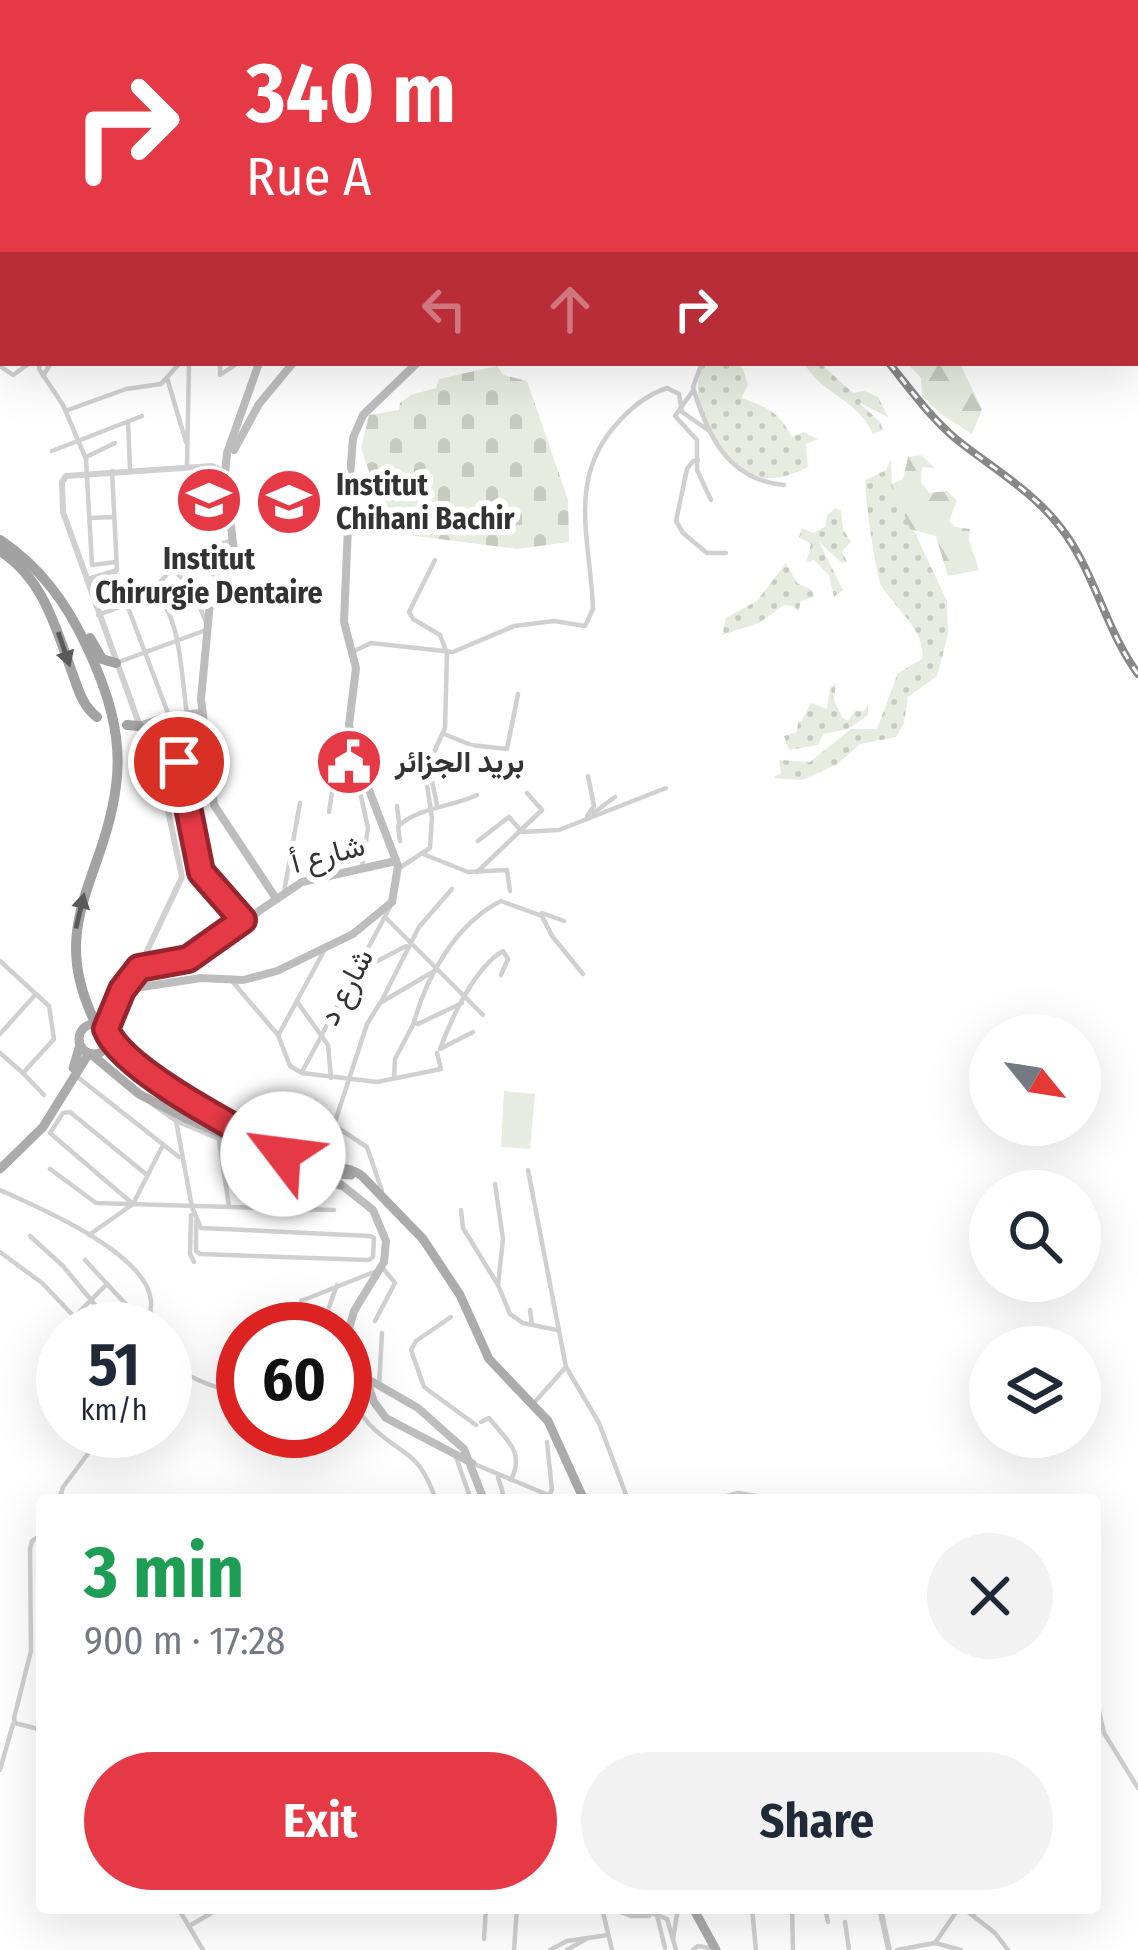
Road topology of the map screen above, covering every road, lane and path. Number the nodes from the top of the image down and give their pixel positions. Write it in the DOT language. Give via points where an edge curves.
graph roads {
  1 [pos="0,366"];
  2 [pos="25,366"];
  3 [pos="39,366"];
  4 [pos="49,366"];
  5 [pos="177,366"];
  6 [pos="189,366"];
  7 [pos="258,366"];
  8 [pos="290,366"];
  9 [pos="414,366"];
  10 [pos="701,366"];
  11 [pos="44,376"];
  12 [pos="167,378"];
  13 [pos="693,386"];
  14 [pos="248,397"];
  15 [pos="259,404"];
  16 [pos="65,412"];
  17 [pos="682,412"];
  18 [pos="142,416"];
  19 [pos="128,421"];
  20 [pos="708,430"];
  21 [pos="78,440"];
  22 [pos="115,443"];
  23 [pos="188,446"];
  24 [pos="52,451"];
  25 [pos="227,453"];
  26 [pos="85,457"];
  27 [pos="698,461"];
  28 [pos="212,466"];
  29 [pos="188,467"];
  30 [pos="130,470"];
  31 [pos="112,471"];
  32 [pos="88,474"];
  33 [pos="226,474"];
  34 [pos="784,485"];
  35 [pos="711,500"];
  36 [pos="114,517"];
  37 [pos="90,518"];
  38 [pos="235,540"];
  39 [pos="0,541"];
  40 [pos="0,551"];
  41 [pos="17,552"];
  42 [pos="191,553"];
  43 [pos="726,553"];
  44 [pos="163,560"];
  45 [pos="435,560"];
  46 [pos="117,566"];
  47 [pos="172,568"];
  48 [pos="217,578"];
  49 [pos="153,590"];
  50 [pos="126,605"];
  51 [pos="98,615"];
  52 [pos="206,626"];
  53 [pos="175,640"];
  54 [pos="146,652"];
  55 [pos="352,652"];
  56 [pos="447,652"];
  57 [pos="116,663"];
  58 [pos="518,694"];
  59 [pos="202,712"];
  60 [pos="187,714"];
  61 [pos="169,716"];
  62 [pos="97,717"];
  63 [pos="133,725"];
  64 [pos="350,728"];
  65 [pos="444,734"];
  66 [pos="588,776"];
  67 [pos="424,777"];
  68 [pos="365,780"];
  69 [pos="666,788"];
  70 [pos="526,793"];
  71 [pos="477,795"];
  72 [pos="615,797"];
  73 [pos="300,803"];
  74 [pos="437,805"];
  75 [pos="397,806"];
  76 [pos="428,807"];
  77 [pos="328,812"];
  78 [pos="584,820"];
  79 [pos="400,823"];
  80 [pos="522,832"];
  81 [pos="400,842"];
  82 [pos="478,842"];
  83 [pos="422,854"];
  84 [pos="397,865"];
  85 [pos="362,868"];
  86 [pos="477,872"];
  87 [pos="452,890"];
  88 [pos="510,891"];
  89 [pos="279,894"];
  90 [pos="537,913"];
  91 [pos="382,915"];
  92 [pos="243,920"];
  93 [pos="564,921"];
  94 [pos="411,942"];
  95 [pos="325,949"];
  96 [pos="0,961"];
  97 [pos="139,968"];
  98 [pos="436,970"];
  99 [pos="353,974"];
  100 [pos="583,974"];
  101 [pos="501,975"];
  102 [pos="230,979"];
  103 [pos="122,990"];
  104 [pos="36,994"];
  105 [pos="462,999"];
  106 [pos="296,1001"];
  107 [pos="380,1003"];
  108 [pos="483,1015"];
  109 [pos="415,1023"];
  110 [pos="102,1029"];
  111 [pos="472,1033"];
  112 [pos="0,1034"];
  113 [pos="278,1034"];
  114 [pos="321,1035"];
  115 [pos="87,1050"];
  116 [pos="0,1052"];
  117 [pos="437,1053"];
  118 [pos="23,1073"];
  119 [pos="302,1073"];
  120 [pos="75,1075"];
  121 [pos="331,1078"];
  122 [pos="346,1079"];
  123 [pos="394,1080"];
  124 [pos="139,1094"];
  125 [pos="44,1095"];
  126 [pos="52,1121"];
  127 [pos="176,1121"];
  128 [pos="334,1125"];
  129 [pos="219,1141"];
  130 [pos="163,1145"];
  131 [pos="255,1155"];
  132 [pos="182,1160"];
  133 [pos="0,1166"];
  134 [pos="290,1166"];
  135 [pos="50,1169"];
  136 [pos="528,1170"];
  137 [pos="147,1174"];
  138 [pos="344,1178"];
  139 [pos="495,1184"];
  140 [pos="0,1190"];
  141 [pos="383,1199"];
  142 [pos="133,1204"];
  143 [pos="192,1207"];
  144 [pos="230,1208"];
  145 [pos="264,1208"];
  146 [pos="300,1209"];
  147 [pos="334,1210"];
  148 [pos="461,1210"];
  149 [pos="196,1221"];
  150 [pos="88,1235"];
  151 [pos="30,1236"];
  152 [pos="0,1252"];
  153 [pos="85,1260"];
  154 [pos="194,1262"];
  155 [pos="381,1268"];
  156 [pos="106,1284"];
  157 [pos="337,1285"];
  158 [pos="498,1285"];
  159 [pos="301,1300"];
  160 [pos="90,1301"];
  161 [pos="60,1302"];
  162 [pos="122,1302"];
  163 [pos="150,1302"];
  164 [pos="331,1302"];
  165 [pos="360,1302"];
  166 [pos="530,1310"];
  167 [pos="451,1317"];
  168 [pos="375,1321"];
  169 [pos="532,1325"];
  170 [pos="559,1330"];
  171 [pos="382,1333"];
  172 [pos="566,1367"];
  173 [pos="372,1381"];
  174 [pos="541,1382"];
  175 [pos="380,1385"];
  176 [pos="546,1389"];
  177 [pos="372,1396"];
  178 [pos="533,1404"];
  179 [pos="372,1425"];
  180 [pos="547,1442"];
  181 [pos="455,1454"];
  182 [pos="84,1458"];
  183 [pos="472,1463"];
  184 [pos="498,1474"];
  185 [pos="511,1480"];
  186 [pos="61,1494"];
  187 [pos="433,1494"];
  188 [pos="469,1494"];
  189 [pos="482,1494"];
  190 [pos="503,1494"];
  191 [pos="539,1494"];
  192 [pos="550,1494"];
  193 [pos="582,1494"];
  194 [pos="626,1494"];
  195 [pos="36,1538"];
  196 [pos="31,1588"];
  197 [pos="36,1588"];
  198 [pos="14,1718"];
  199 [pos="1101,1720"];
  200 [pos="36,1727"];
  201 [pos="9,1737"];
  202 [pos="0,1738"];
  203 [pos="0,1771"];
  204 [pos="1138,1788"];
  205 [pos="181,1914"];
  206 [pos="210,1914"];
  207 [pos="486,1914"];
  208 [pos="517,1914"];
  209 [pos="606,1914"];
  210 [pos="628,1914"];
  211 [pos="634,1914"];
  212 [pos="650,1914"];
  213 [pos="678,1914"];
  214 [pos="696,1914"];
  215 [pos="753,1914"];
  216 [pos="792,1914"];
  217 [pos="826,1914"];
  218 [pos="882,1914"];
  219 [pos="957,1914"];
  220 [pos="969,1914"];
  221 [pos="631,1916"];
  222 [pos="653,1916"];
  223 [pos="828,1922"];
  224 [pos="845,1922"];
  225 [pos="189,1927"];
  226 [pos="608,1935"];
  227 [pos="592,1937"];
  228 [pos="484,1939"];
  229 [pos="671,1941"];
  230 [pos="935,1943"];
  231 [pos="712,1948"];
  232 [pos="668,1949"];
  233 [pos="203,1950"];
  234 [pos="514,1950"];
  235 [pos="550,1950"];
  236 [pos="567,1950"];
  237 [pos="612,1950"];
  238 [pos="693,1950"];
  239 [pos="756,1950"];
  240 [pos="793,1950"];
  241 [pos="849,1950"];
  242 [pos="893,1950"];
  243 [pos="961,1950"];
  244 [pos="1008,1950"];
  1 -- 2 [label="street" via="13,375"];
  3 -- 11 [label="street"];
  4 -- 11 [label="street"];
  5 -- 12 [label="street"];
  6 -- 23 [label="street"];
  7 -- 14 [label="main road"];
  8 -- 15 [label="main road"];
  9 -- 55 [label="main road" via="369,408 353,438 344,604"];
  10 -- 13 [label="street"];
  11 -- 16 [label="street"];
  12 -- 16 [label="street"];
  12 -- 23 [label="street"];
  13 -- 17 [label="street"];
  13 -- 20 [label="street"];
  14 -- 15 [label="main road" via="249,408"];
  14 -- 25 [label="main road"];
  15 -- 33 [label="main road"];
  16 -- 21 [label="street"];
  17 -- 20 [label="street"];
  17 -- 27 [label="street" via="675,416 697,440"];
  17 -- 56 [label="street" via="679,394 662,389 635,405 597,448 583,506 589,623 514,626"];
  18 -- 19 [label="street"];
  19 -- 21 [label="street"];
  19 -- 30 [label="street"];
  20 -- 34 [label="street" via="740,472"];
  21 -- 24 [label="street"];
  21 -- 26 [label="street"];
  22 -- 26 [label="street"];
  23 -- 29 [label="street"];
  25 -- 28 [label="street"];
  25 -- 33 [label="main road"];
  26 -- 32 [label="street"];
  27 -- 35 [label="street"];
  27 -- 43 [label="street" via="687,470 676,521 707,553"];
  28 -- 29 [label="street"];
  28 -- 33 [label="street"];
  29 -- 30 [label="street"];
  30 -- 31 [label="street"];
  31 -- 32 [label="street"];
  31 -- 36 [label="street"];
  32 -- 37 [label="street"];
  32 -- 51 [label="street" via="65,476 63,512"];
  33 -- 38 [label="main road"];
  36 -- 37 [label="street"];
  36 -- 46 [label="street"];
  37 -- 46 [label="street" via="92,566"];
  38 -- 42 [label="street"];
  38 -- 48 [label="main road"];
  39 -- 41 [label="highway"];
  40 -- 62 [label="highway, one-way" via="32,578 83,702"];
  41 -- 57 [label="highway" via="52,579 102,659"];
  110 -- 41 [label="highway, one-way" via="79,980 75,935 114,797 115,725 67,608"];
  42 -- 47 [label="street"];
  42 -- 48 [label="street"];
  44 -- 47 [label="street"];
  45 -- 56 [label="street" via="409,612 440,635"];
  46 -- 50 [label="street" via="88,579 116,573"];
  47 -- 49 [label="street"];
  47 -- 52 [label="street" via="195,592"];
  48 -- 52 [label="main road"];
  49 -- 50 [label="street"];
  49 -- 53 [label="street"];
  50 -- 51 [label="street"];
  50 -- 54 [label="street"];
  51 -- 57 [label="street"];
  52 -- 53 [label="street"];
  52 -- 59 [label="main road"];
  53 -- 54 [label="street"];
  53 -- 60 [label="street"];
  54 -- 57 [label="street"];
  54 -- 61 [label="street"];
  55 -- 56 [label="street" via="382,643"];
  55 -- 64 [label="main road"];
  56 -- 65 [label="street"];
  57 -- 63 [label="street"];
  58 -- 65 [label="street" via="507,749"];
  59 -- 60 [label="main road"];
  59 -- 89 [label="main road" via="214,805"];
  60 -- 61 [label="main road"];
  61 -- 63 [label="main road"];
  61 -- 92 [label="main road" via="201,872"];
  63 -- 97 [label="street" via="172,818 182,877"];
  64 -- 68 [label="main road"];
  64 -- 77 [label="street" via="340,740"];
  65 -- 67 [label="street"];
  66 -- 78 [label="street" via="594,806"];
  67 -- 74 [label="street" via="433,781"];
  67 -- 76 [label="street"];
  68 -- 84 [label="main road"];
  68 -- 85 [label="street"];
  69 -- 78 [label="street"];
  70 -- 80 [label="street" via="542,810"];
  71 -- 74 [label="street"];
  72 -- 78 [label="street"];
  73 -- 89 [label="street"];
  74 -- 76 [label="street"];
  75 -- 79 [label="street"];
  76 -- 79 [label="street"];
  76 -- 83 [label="street" via="430,844"];
  78 -- 80 [label="street" via="549,833"];
  79 -- 81 [label="street"];
  80 -- 82 [label="street" via="509,817"];
  80 -- 86 [label="street"];
  83 -- 84 [label="street"];
  83 -- 86 [label="street"];
  84 -- 85 [label="main road, شارع أ"];
  84 -- 91 [label="main road"];
  85 -- 89 [label="main road, شارع أ"];
  86 -- 88 [label="street" via="507,870"];
  87 -- 94 [label="street"];
  89 -- 92 [label="main road, شارع أ"];
  90 -- 93 [label="street"];
  90 -- 98 [label="street" via="501,897 466,925"];
  90 -- 100 [label="street"];
  91 -- 94 [label="street"];
  91 -- 95 [label="main road"];
  91 -- 99 [label="street, شارع د"];
  92 -- 97 [label="main road, شارع أ" via="188,959"];
  94 -- 98 [label="street"];
  94 -- 99 [label="street"];
  94 -- 107 [label="street"];
  95 -- 102 [label="main road" via="264,975"];
  95 -- 106 [label="street"];
  96 -- 104 [label="street"];
  97 -- 103 [label="main road"];
  98 -- 105 [label="street"];
  98 -- 107 [label="street"];
  98 -- 109 [label="street"];
  99 -- 114 [label="street, شارع د"];
  101 -- 105 [label="street" via="503,951"];
  102 -- 103 [label="main road"];
  102 -- 113 [label="street"];
  103 -- 110 [label="main road"];
  104 -- 112 [label="street"];
  104 -- 118 [label="street" via="49,1006 53,1039"];
  105 -- 108 [label="street"];
  105 -- 109 [label="street"];
  105 -- 111 [label="street" via="440,1049"];
  106 -- 113 [label="street"];
  106 -- 114 [label="street"];
  107 -- 122 [label="street"];
  109 -- 123 [label="street" via="394,1059"];
  110 -- 115 [label="main road" via="103,1051"];
  110 -- 115 [label="main road" via="82,1030"];
  110 -- 138 [label="main road" via="147,1074 251,1136"];
  113 -- 119 [label="street" via="286,1060"];
  114 -- 119 [label="street, شارع د"];
  114 -- 121 [label="street"];
  115 -- 120 [label="main road"];
  115 -- 124 [label="main road"];
  115 -- 133 [label="main road" via="39,1126"];
  116 -- 118 [label="street"];
  117 -- 123 [label="street" via="440,1070"];
  118 -- 125 [label="street"];
  119 -- 121 [label="street"];
  120 -- 126 [label="main road"];
  120 -- 130 [label="street"];
  121 -- 122 [label="street"];
  122 -- 123 [label="street"];
  122 -- 128 [label="street"];
  124 -- 127 [label="street"];
  124 -- 134 [label="main road"];
  126 -- 133 [label="main road"];
  126 -- 137 [label="street" via="70,1112"];
  126 -- 142 [label="street" via="50,1137"];
  127 -- 129 [label="street"];
  127 -- 132 [label="street"];
  128 -- 138 [label="street"];
  128 -- 141 [label="street" via="367,1147"];
  129 -- 131 [label="street"];
  129 -- 144 [label="street"];
  130 -- 132 [label="street"];
  130 -- 137 [label="street"];
  131 -- 134 [label="street"];
  131 -- 145 [label="street"];
  132 -- 143 [label="street"];
  134 -- 138 [label="main road"];
  134 -- 146 [label="street"];
  135 -- 142 [label="street" via="96,1203"];
  136 -- 170 [label="street"];
  137 -- 142 [label="street"];
  138 -- 141 [label="main road" via="362,1177"];
  138 -- 155 [label="main road" via="382,1226"];
  139 -- 158 [label="street" via="503,1239"];
  140 -- 150 [label="street"];
  141 -- 178 [label="main road" via="424,1239 489,1358"];
  142 -- 143 [label="street"];
  142 -- 150 [label="street"];
  143 -- 144 [label="street"];
  143 -- 149 [label="street"];
  143 -- 154 [label="street"];
  144 -- 145 [label="street"];
  145 -- 146 [label="street"];
  146 -- 147 [label="street"];
  148 -- 158 [label="street" via="463,1228"];
  149 -- 149 [label="street" via="205,1230 370,1236 373,1257 197,1254"];
  150 -- 163 [label="street" via="132,1266"];
  151 -- 160 [label="street"];
  152 -- 161 [label="street"];
  153 -- 156 [label="street"];
  155 -- 157 [label="street"];
  155 -- 165 [label="main road"];
  155 -- 168 [label="street" via="395,1283"];
  156 -- 160 [label="street"];
  156 -- 162 [label="street"];
  157 -- 159 [label="street"];
  157 -- 164 [label="street"];
  158 -- 169 [label="street" via="510,1314"];
  166 -- 169 [label="street"];
  167 -- 185 [label="street" via="411,1350 424,1388 479,1424 489,1418 515,1452"];
  169 -- 170 [label="street"];
  170 -- 172 [label="street"];
  171 -- 175 [label="street"];
  172 -- 176 [label="street"];
  172 -- 194 [label="street"];
  173 -- 175 [label="main road"];
  174 -- 176 [label="street"];
  175 -- 183 [label="main road" via="418,1408"];
  176 -- 178 [label="street"];
  177 -- 181 [label="main road" via="386,1418"];
  178 -- 193 [label="main road" via="557,1434"];
  179 -- 187 [label="street" via="418,1461"];
  180 -- 192 [label="street"];
  181 -- 183 [label="main road"];
  181 -- 188 [label="street"];
  182 -- 186 [label="street"];
  183 -- 184 [label="street"];
  183 -- 189 [label="main road"];
  184 -- 185 [label="street"];
  184 -- 190 [label="street"];
  185 -- 191 [label="street"];
  195 -- 196 [label="street"];
  196 -- 197 [label="street"];
  196 -- 198 [label="street" via="31,1651"];
  198 -- 200 [label="street"];
  198 -- 201 [label="street"];
  199 -- 204 [label="street"];
  201 -- 202 [label="street"];
  201 -- 203 [label="street"];
  205 -- 225 [label="street"];
  206 -- 225 [label="street"];
  207 -- 228 [label="street"];
  208 -- 234 [label="street"];
  209 -- 226 [label="street"];
  210 -- 221 [label="street"];
  211 -- 221 [label="street"];
  212 -- 222 [label="street"];
  213 -- 229 [label="street"];
  214 -- 231 [label="main road"];
  215 -- 239 [label="street"];
  216 -- 240 [label="street"];
  217 -- 223 [label="street"];
  218 -- 242 [label="street"];
  219 -- 230 [label="street"];
  220 -- 244 [label="street"];
  221 -- 222 [label="street"];
  222 -- 229 [label="street" via="667,1919"];
  222 -- 232 [label="street"];
  224 -- 241 [label="street"];
  225 -- 233 [label="street"];
  226 -- 227 [label="street"];
  226 -- 237 [label="street"];
  227 -- 235 [label="street"];
  227 -- 236 [label="street"];
  229 -- 232 [label="street"];
  230 -- 242 [label="street"];
  230 -- 243 [label="street"];
  231 -- 238 [label="street"];
}
